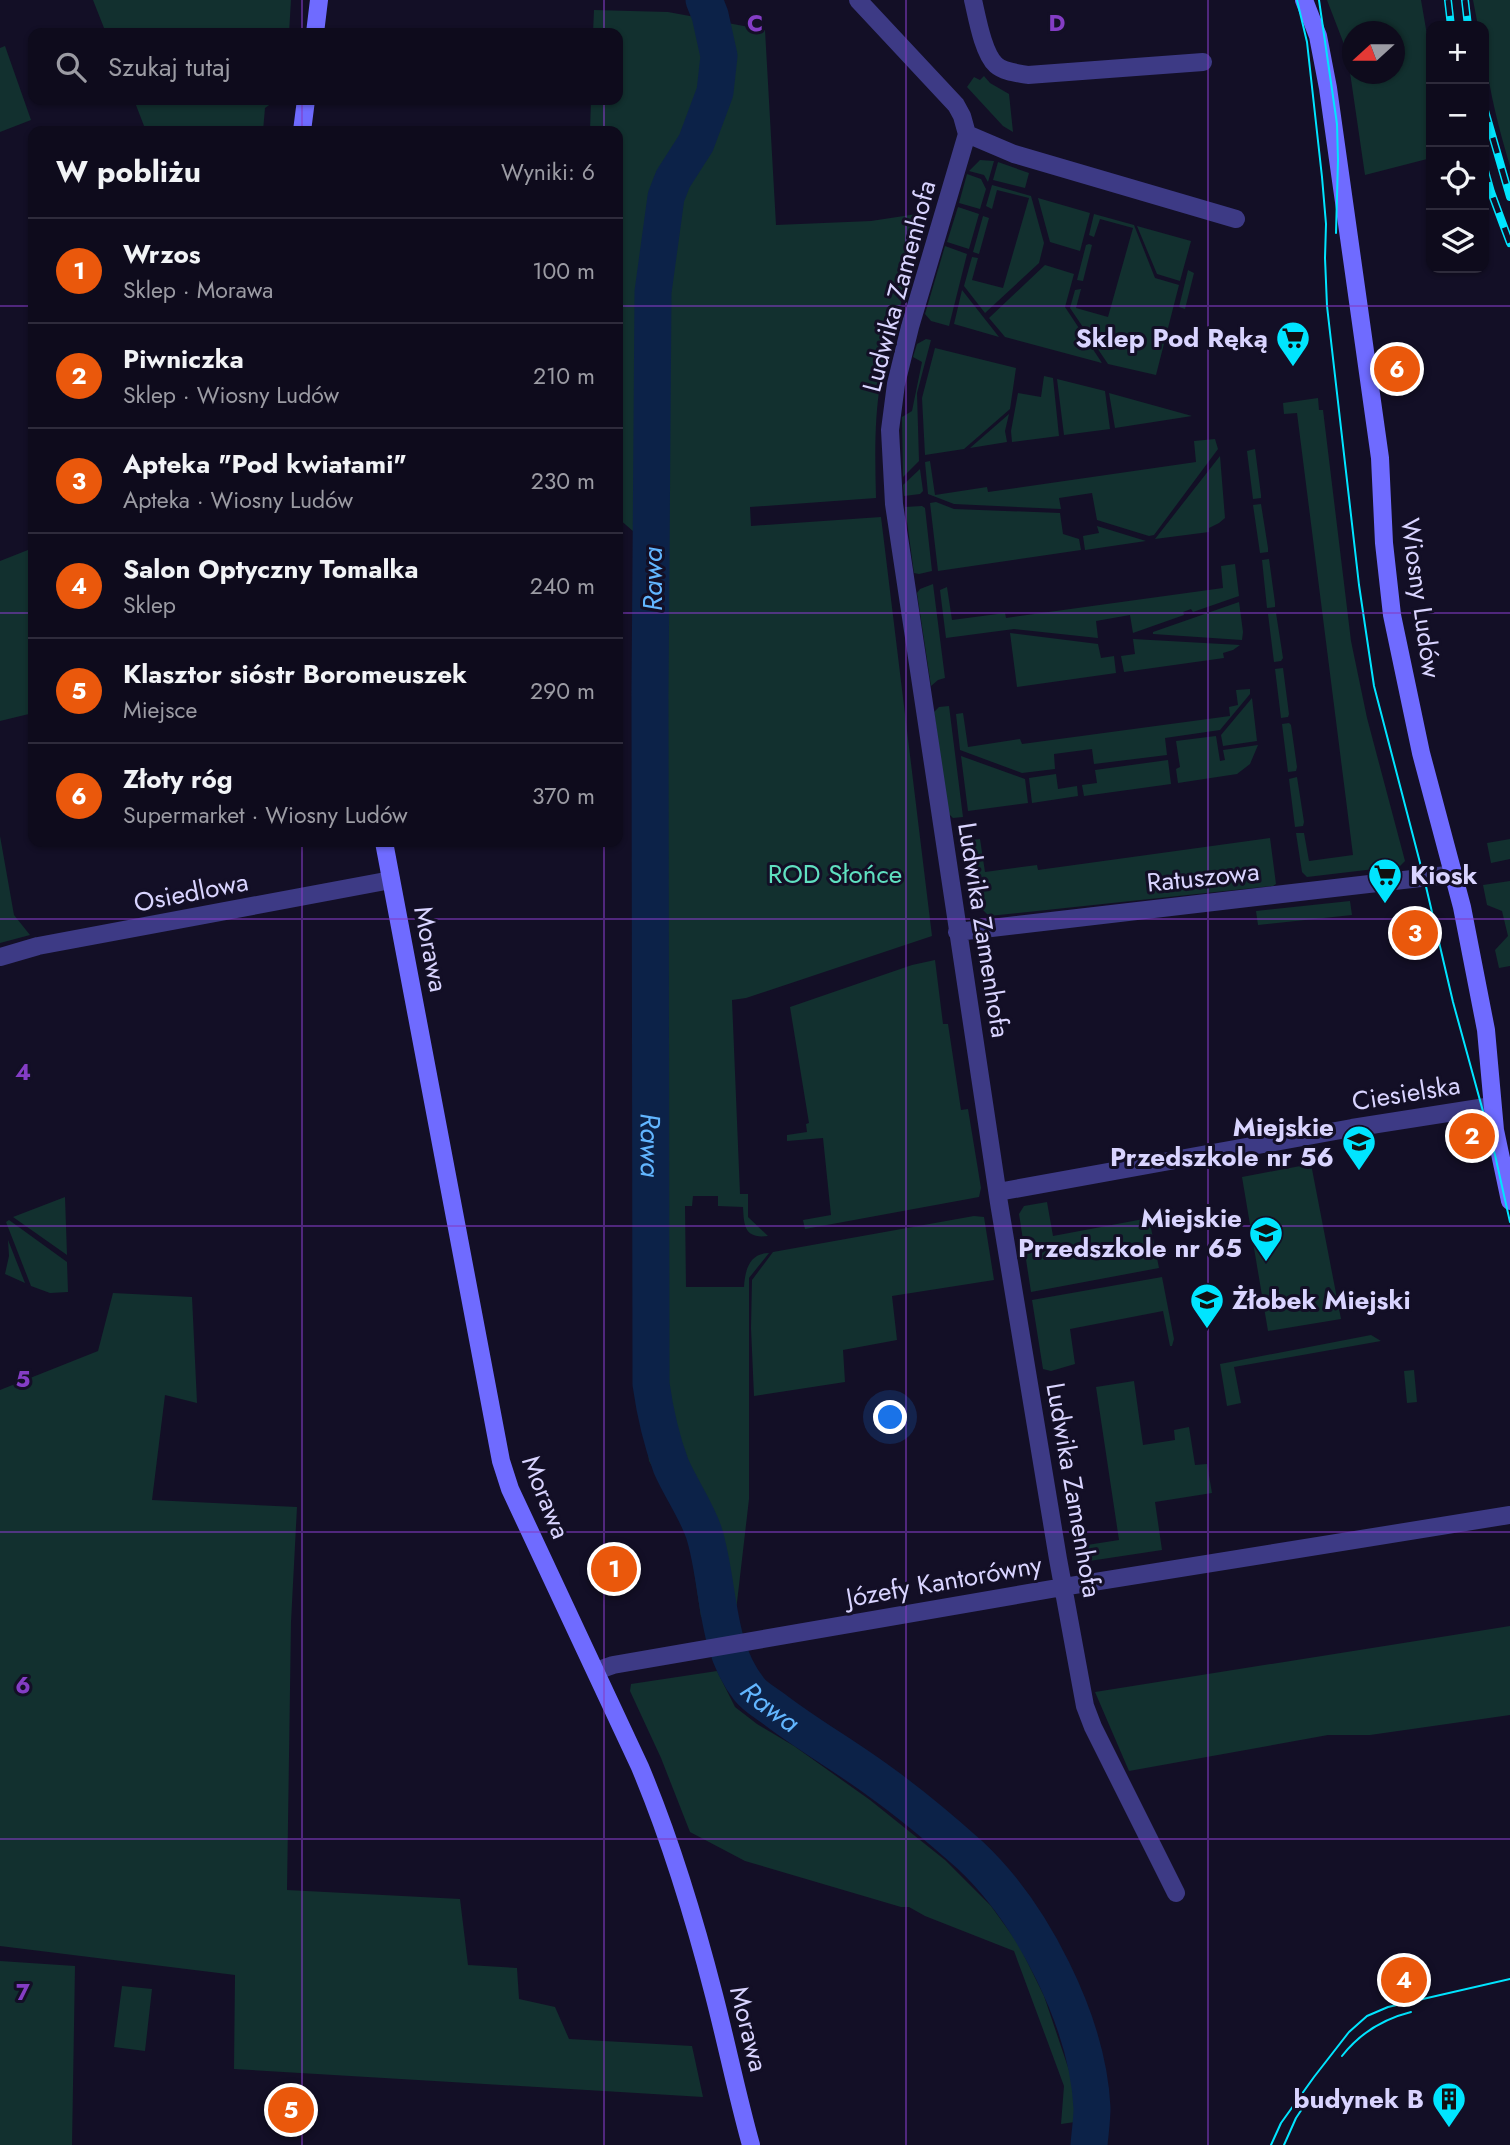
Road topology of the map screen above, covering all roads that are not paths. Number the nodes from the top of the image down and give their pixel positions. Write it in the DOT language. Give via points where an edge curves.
graph roads {
  1 [pos="318,0"];
  2 [pos="858,0"];
  3 [pos="973,0"];
  4 [pos="1304,0"];
  5 [pos="316,28"];
  6 [pos="1203,62"];
  7 [pos="305,105"];
  8 [pos="303,126"];
  9 [pos="967,134"];
  10 [pos="1236,219"];
  11 [pos="385,847"];
  12 [pos="1455,874"];
  13 [pos="391,880"];
  14 [pos="957,932"];
  15 [pos="0,957"];
  16 [pos="1492,1106"];
  17 [pos="998,1192"];
  18 [pos="1510,1200"];
  19 [pos="1510,1515"];
  20 [pos="1063,1587"];
  21 [pos="596,1671"];
  22 [pos="1176,1893"];
  23 [pos="751,2145"];
  1 -- 5 [label="street"];
  2 -- 9 [label="street" via="956,105"];
  3 -- 6 [label="street" via="988,53 1009,72 1028,75"];
  4 -- 12 [label="street, Wiosny Ludów" via="1318,36 1328,88 1380,458 1392,615 1421,753"];
  7 -- 8 [label="street"];
  9 -- 10 [label="street" via="1014,154"];
  9 -- 14 [label="street, Ludwika Zamenhofa" via="903,353 890,443 894,504"];
  11 -- 13 [label="street, Morawa"];
  12 -- 14 [label="street, Ratuszowa"];
  12 -- 16 [label="street, Wiosny Ludów" via="1482,1008"];
  13 -- 15 [label="street, Osiedlowa"];
  13 -- 21 [label="street, Morawa" via="501,1461"];
  14 -- 17 [label="street, Ludwika Zamenhofa"];
  16 -- 17 [label="street, Ciesielska"];
  16 -- 18 [label="street, Wiosny Ludów"];
  17 -- 20 [label="street, Ludwika Zamenhofa"];
  19 -- 20 [label="street, Józefy Kantorówny"];
  20 -- 21 [label="street, Józefy Kantorówny"];
  20 -- 22 [label="street, Ludwika Zamenhofa" via="1085,1706"];
  21 -- 23 [label="street, Morawa" via="657,1806 682,1880"];
}
